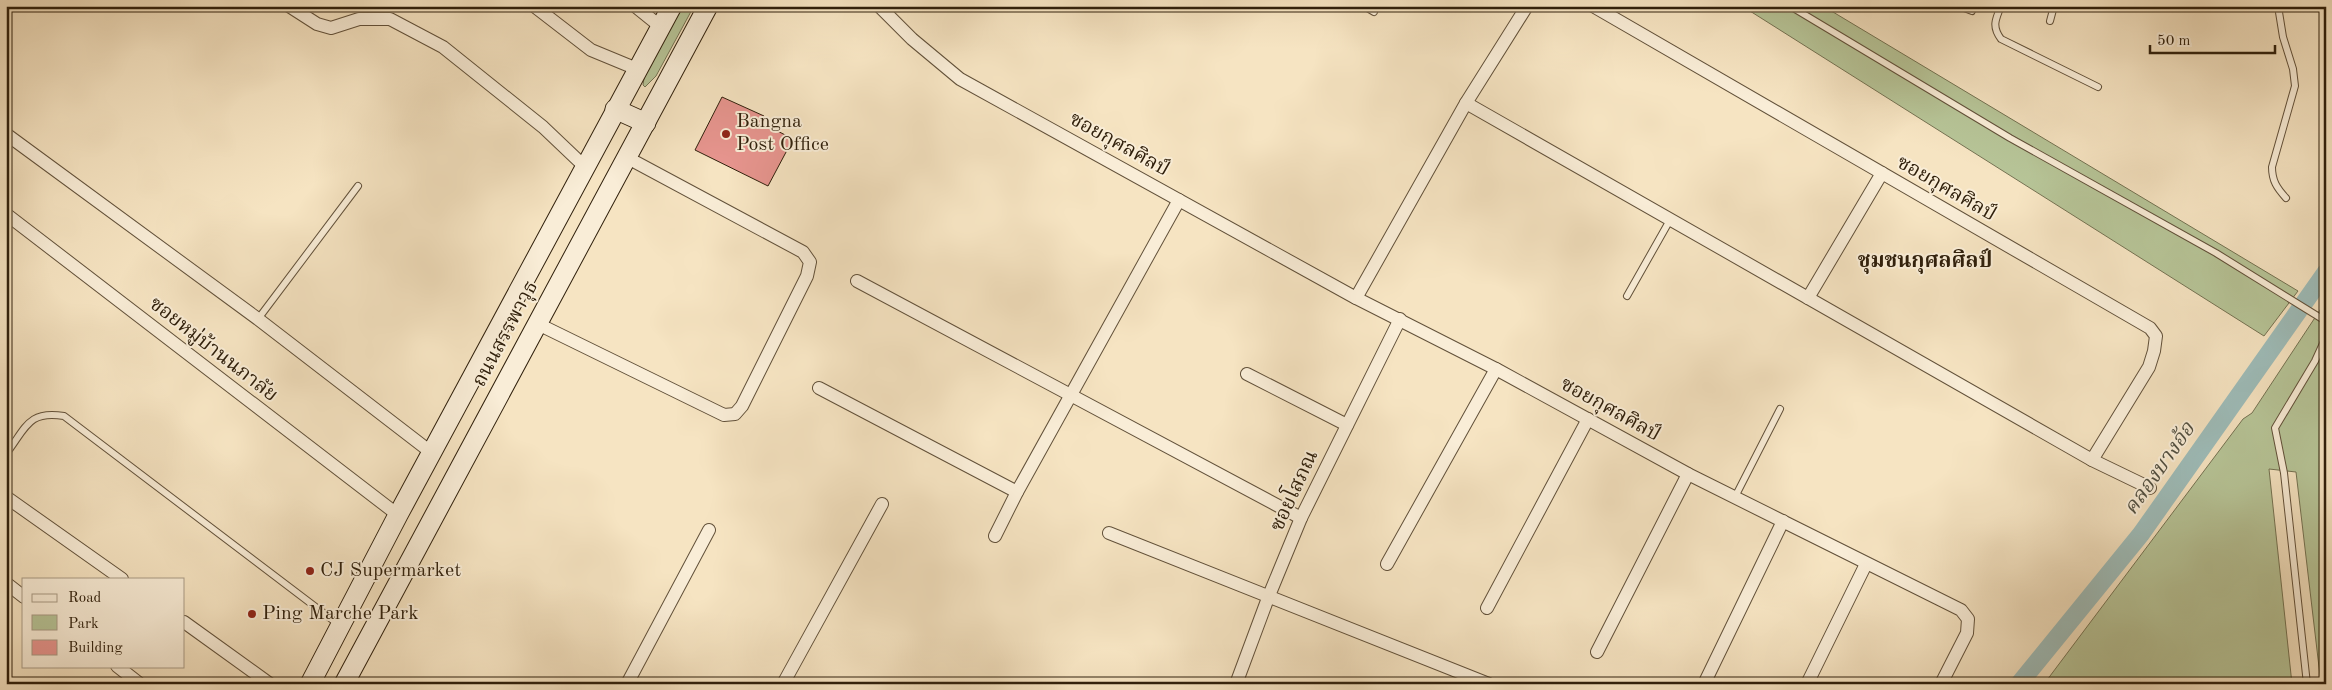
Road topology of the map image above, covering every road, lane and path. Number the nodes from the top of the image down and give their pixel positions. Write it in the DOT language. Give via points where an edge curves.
graph roads {
  1 [pos="289,6"];
  2 [pos="534,6"];
  3 [pos="636,6"];
  4 [pos="672,6"];
  5 [pos="708,6"];
  6 [pos="879,6"];
  7 [pos="1364,6"];
  8 [pos="1527,6"];
  9 [pos="1593,6"];
  10 [pos="1790,6"];
  11 [pos="1959,6"];
  12 [pos="2000,6"];
  13 [pos="2054,6"];
  14 [pos="2278,6"];
  15 [pos="1972,11"];
  16 [pos="1374,12"];
  17 [pos="2050,21"];
  18 [pos="661,27"];
  19 [pos="637,70"];
  20 [pos="2098,87"];
  21 [pos="1466,103"];
  22 [pos="615,109"];
  23 [pos="646,123"];
  24 [pos="6,134"];
  25 [pos="626,156"];
  26 [pos="584,166"];
  27 [pos="1882,173"];
  28 [pos="358,186"];
  29 [pos="2286,198"];
  30 [pos="1179,200"];
  31 [pos="6,214"];
  32 [pos="1670,220"];
  33 [pos="857,281"];
  34 [pos="1627,296"];
  35 [pos="1356,298"];
  36 [pos="1808,298"];
  37 [pos="258,319"];
  38 [pos="1400,319"];
  39 [pos="538,324"];
  40 [pos="2326,329"];
  41 [pos="2326,337"];
  42 [pos="1496,369"];
  43 [pos="1247,374"];
  44 [pos="819,388"];
  45 [pos="1070,396"];
  46 [pos="1780,409"];
  47 [pos="1588,419"];
  48 [pos="1348,425"];
  49 [pos="432,453"];
  50 [pos="6,454"];
  51 [pos="2092,460"];
  52 [pos="1688,474"];
  53 [pos="2150,488"];
  54 [pos="1017,492"];
  55 [pos="6,497"];
  56 [pos="1735,497"];
  57 [pos="882,504"];
  58 [pos="398,515"];
  59 [pos="1301,518"];
  60 [pos="1782,520"];
  61 [pos="709,530"];
  62 [pos="1109,533"];
  63 [pos="995,536"];
  64 [pos="1387,564"];
  65 [pos="1866,564"];
  66 [pos="121,578"];
  67 [pos="6,583"];
  68 [pos="22,595"];
  69 [pos="1268,598"];
  70 [pos="1487,608"];
  71 [pos="185,623"];
  72 [pos="340,626"];
  73 [pos="1597,652"];
  74 [pos="119,668"];
  75 [pos="139,684"];
  76 [pos="270,684"];
  77 [pos="310,684"];
  78 [pos="344,684"];
  79 [pos="627,684"];
  80 [pos="783,684"];
  81 [pos="1236,684"];
  82 [pos="1489,684"];
  83 [pos="1704,684"];
  84 [pos="1807,684"];
  85 [pos="1941,684"];
  86 [pos="2307,684"];
  1 -- 26 [label="street" via="317,24 331,28 359,19 390,19 443,47 543,127"];
  2 -- 19 [label="street" via="591,50"];
  3 -- 18 [label="street"];
  4 -- 18 [label="main road, ถนนสรรพาวุธ"];
  5 -- 23 [label="main road, ถนนสรรพาวุธ"];
  6 -- 30 [label="street, ซอยกุศลศิลป์" via="960,79"];
  7 -- 16 [label="lane"];
  8 -- 21 [label="street"];
  9 -- 27 [label="street, ซอยกุศลศิลป์"];
  10 -- 40 [label="lane" via="2010,138 2216,253 2324,320"];
  11 -- 15 [label="lane"];
  12 -- 20 [label="lane" via="1994,23 1995,31 2002,39"];
  13 -- 17 [label="lane"];
  14 -- 29 [label="lane" via="2295,86 2272,167 2276,187"];
  18 -- 19 [label="main road, ถนนสรรพาวุธ"];
  19 -- 22 [label="main road, ถนนสรรพาวุธ"];
  21 -- 32 [label="street"];
  21 -- 35 [label="street"];
  22 -- 23 [label="main road"];
  22 -- 26 [label="main road, ถนนสรรพาวุธ"];
  23 -- 25 [label="main road, ถนนสรรพาวุธ"];
  24 -- 37 [label="street"];
  25 -- 39 [label="main road, ถนนสรรพาวุธ"];
  25 -- 39 [label="street" via="803,252 810,262 807,276 742,406 735,414 724,414"];
  26 -- 49 [label="main road, ถนนสรรพาวุธ"];
  27 -- 36 [label="street"];
  27 -- 51 [label="street, ซอยกุศลศิลป์" via="2150,328 2156,336 2149,367"];
  28 -- 37 [label="lane"];
  30 -- 35 [label="street, ซอยกุศลศิลป์"];
  30 -- 45 [label="street"];
  31 -- 58 [label="street, ซอยหมู่บ้านนภาลัย"];
  32 -- 34 [label="lane"];
  32 -- 36 [label="street"];
  33 -- 45 [label="street"];
  35 -- 38 [label="street, ซอยกุศลศิลป์"];
  36 -- 51 [label="street"];
  37 -- 49 [label="street"];
  38 -- 42 [label="street, ซอยกุศลศิลป์"];
  38 -- 48 [label="street, ซอยโสภณ"];
  39 -- 78 [label="main road, ถนนสรรพาวุธ"];
  41 -- 86 [label="lane" via="2275,428 2284,473"];
  42 -- 47 [label="street, ซอยกุศลศิลป์"];
  42 -- 64 [label="street"];
  43 -- 48 [label="street"];
  44 -- 54 [label="street"];
  45 -- 54 [label="street"];
  45 -- 59 [label="street"];
  46 -- 56 [label="lane"];
  47 -- 52 [label="street, ซอยกุศลศิลป์"];
  47 -- 70 [label="street"];
  48 -- 59 [label="street, ซอยโสภณ"];
  49 -- 58 [label="main road, ถนนสรรพาวุธ"];
  50 -- 72 [label="lane" via="34,417 46,413 64,416"];
  51 -- 53 [label="street"];
  52 -- 56 [label="street, ซอยกุศลศิลป์"];
  52 -- 73 [label="street"];
  54 -- 63 [label="street"];
  55 -- 66 [label="street"];
  56 -- 60 [label="street, ซอยกุศลศิลป์"];
  57 -- 80 [label="street"];
  58 -- 72 [label="main road, ถนนสรรพาวุธ"];
  59 -- 69 [label="street, ซอยโสภณ"];
  60 -- 65 [label="street, ซอยกุศลศิลป์"];
  60 -- 83 [label="street"];
  61 -- 79 [label="street"];
  62 -- 69 [label="street"];
  65 -- 84 [label="street"];
  65 -- 85 [label="street, ซอยกุศลศิลป์" via="1961,610 1968,619 1967,633"];
  67 -- 68 [label="street"];
  69 -- 81 [label="street, ซอยโสภณ"];
  69 -- 82 [label="street"];
  71 -- 76 [label="street"];
  72 -- 77 [label="main road, ถนนสรรพาวุธ"];
  74 -- 75 [label="street"];
}
